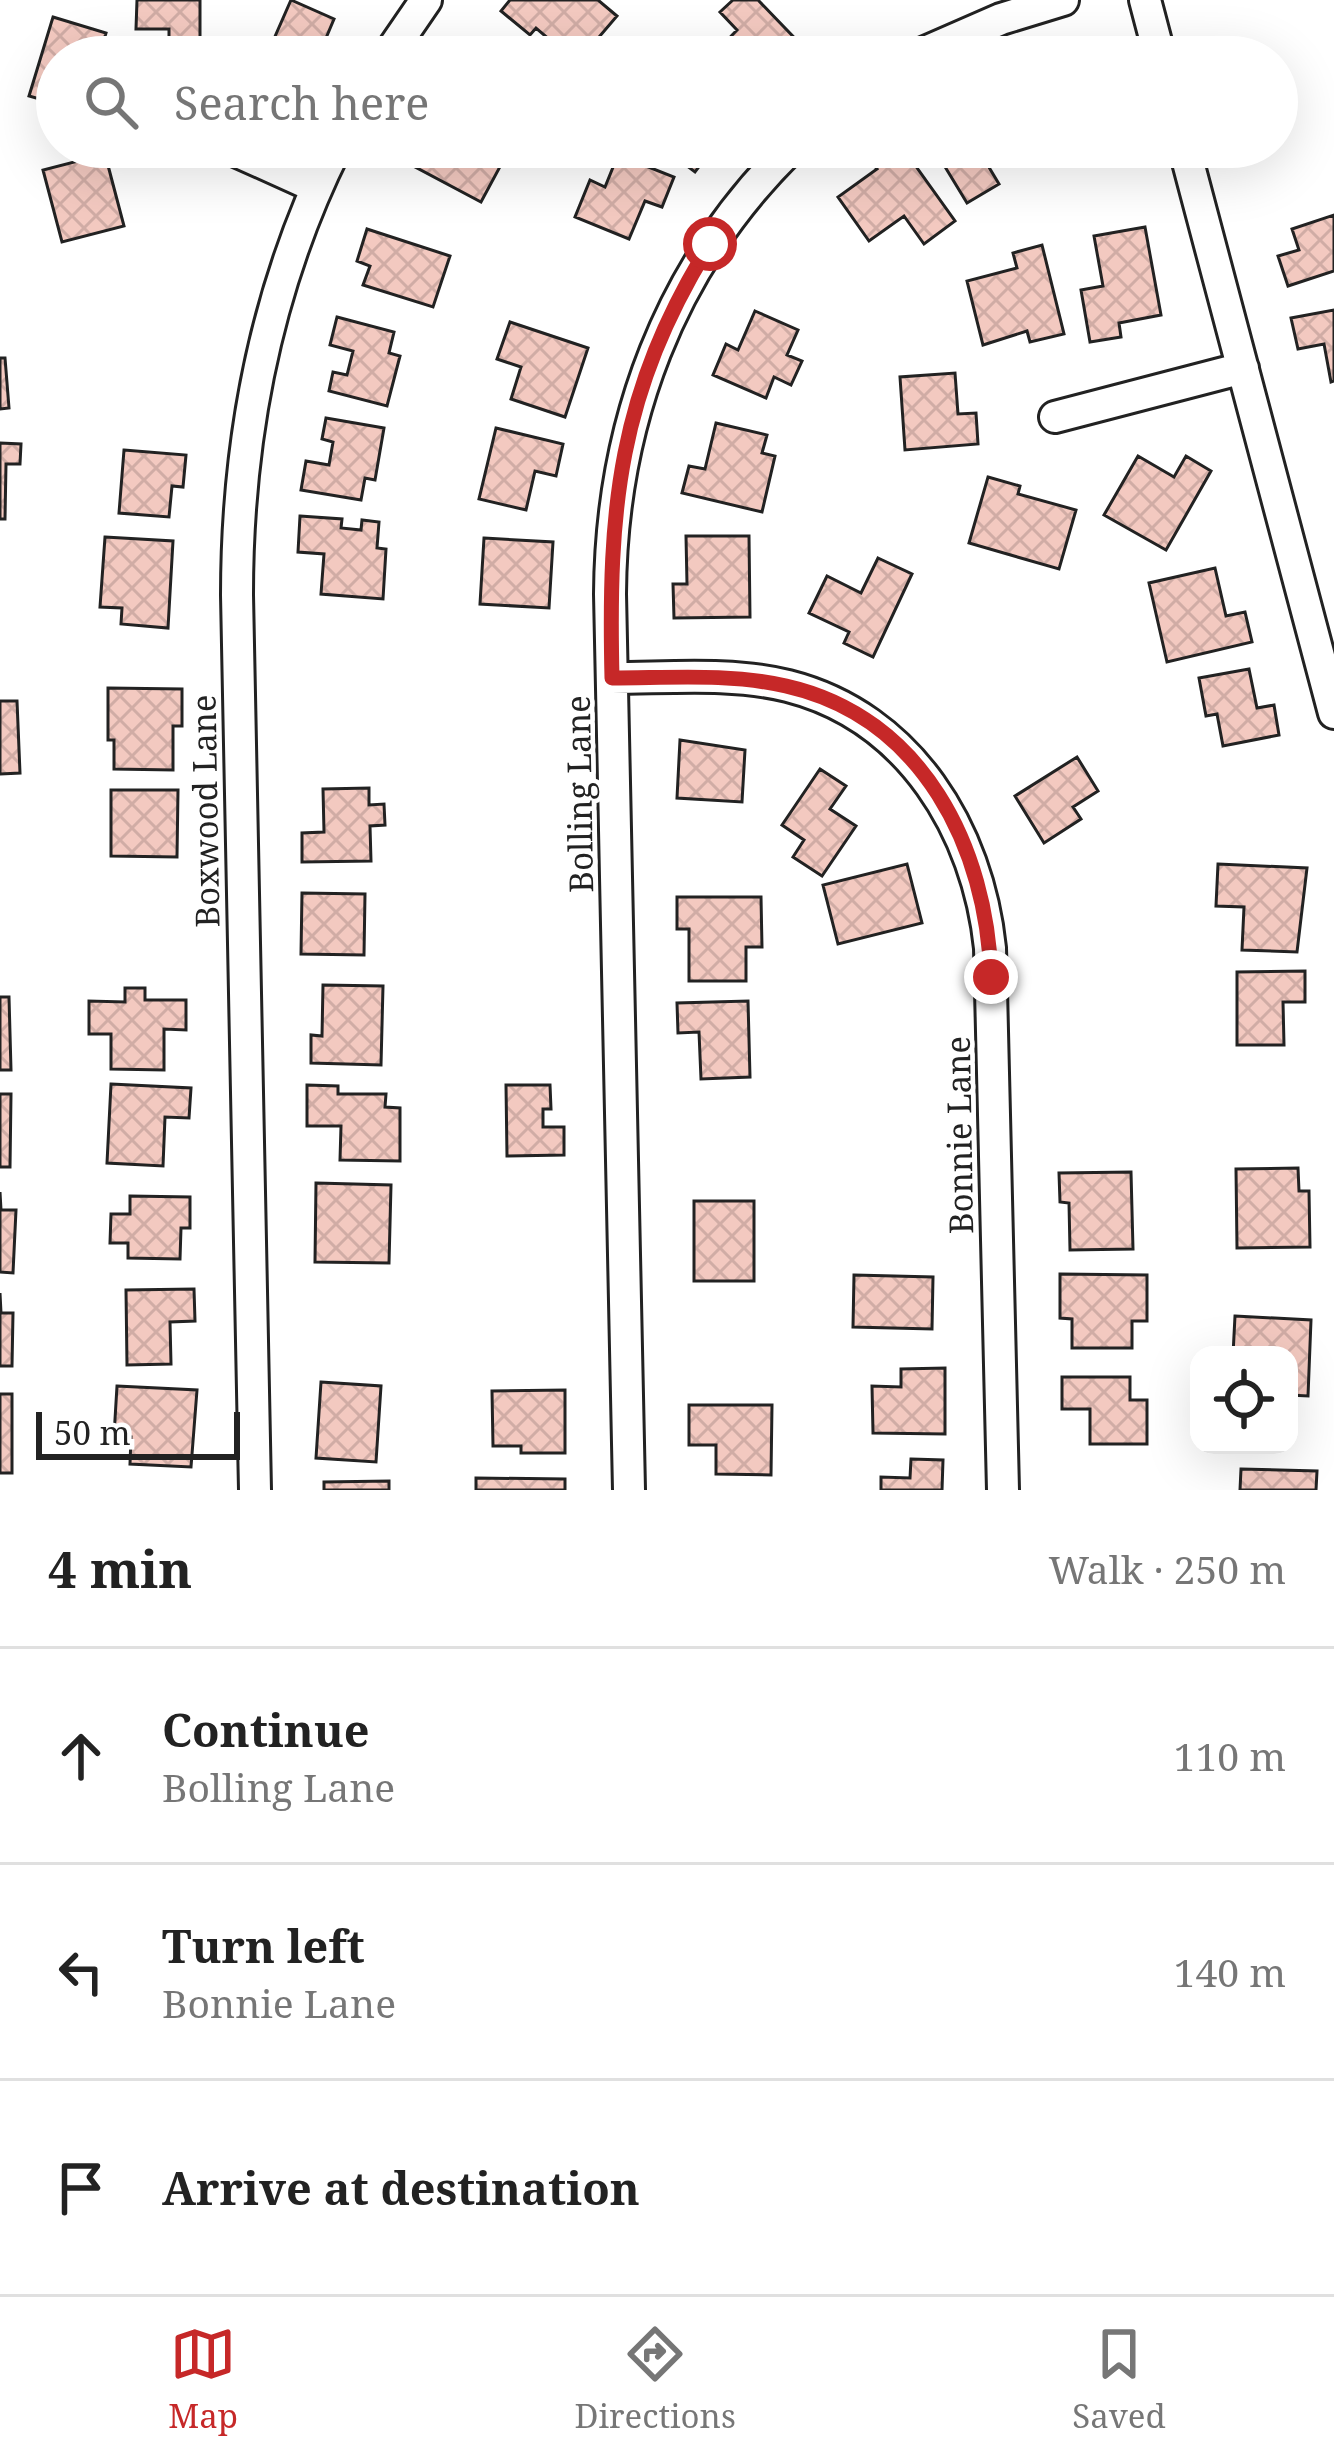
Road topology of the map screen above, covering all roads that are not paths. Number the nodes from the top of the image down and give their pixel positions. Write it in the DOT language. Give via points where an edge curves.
graph roads {
  1 [pos="426,0"];
  2 [pos="1063,0"];
  3 [pos="1144,0"];
  4 [pos="401,36"];
  5 [pos="962,36"];
  6 [pos="1154,36"];
  7 [pos="274,168"];
  8 [pos="326,168"];
  9 [pos="774,168"];
  10 [pos="1190,168"];
  11 [pos="316,187"];
  12 [pos="1243,368"];
  13 [pos="1055,417"];
  14 [pos="612,678"];
  15 [pos="1334,712"];
  16 [pos="255,1490"];
  17 [pos="629,1490"];
  18 [pos="1003,1490"];
  1 -- 4 [label="street"];
  2 -- 5 [label="street"];
  3 -- 6 [label="street"];
  7 -- 11 [label="street"];
  8 -- 11 [label="street, Boxwood Lane"];
  9 -- 14 [label="street, Bolling Lane" via="710,244 638,395 613,518"];
  10 -- 12 [label="street"];
  11 -- 16 [label="street, Boxwood Lane" via="260,357 237,537"];
  12 -- 13 [label="street"];
  12 -- 15 [label="street"];
  14 -- 17 [label="street, Bolling Lane"];
  14 -- 18 [label="street, Bonnie Lane" via="764,682 824,699 910,760 962,832 981,883 990,948"];
}
